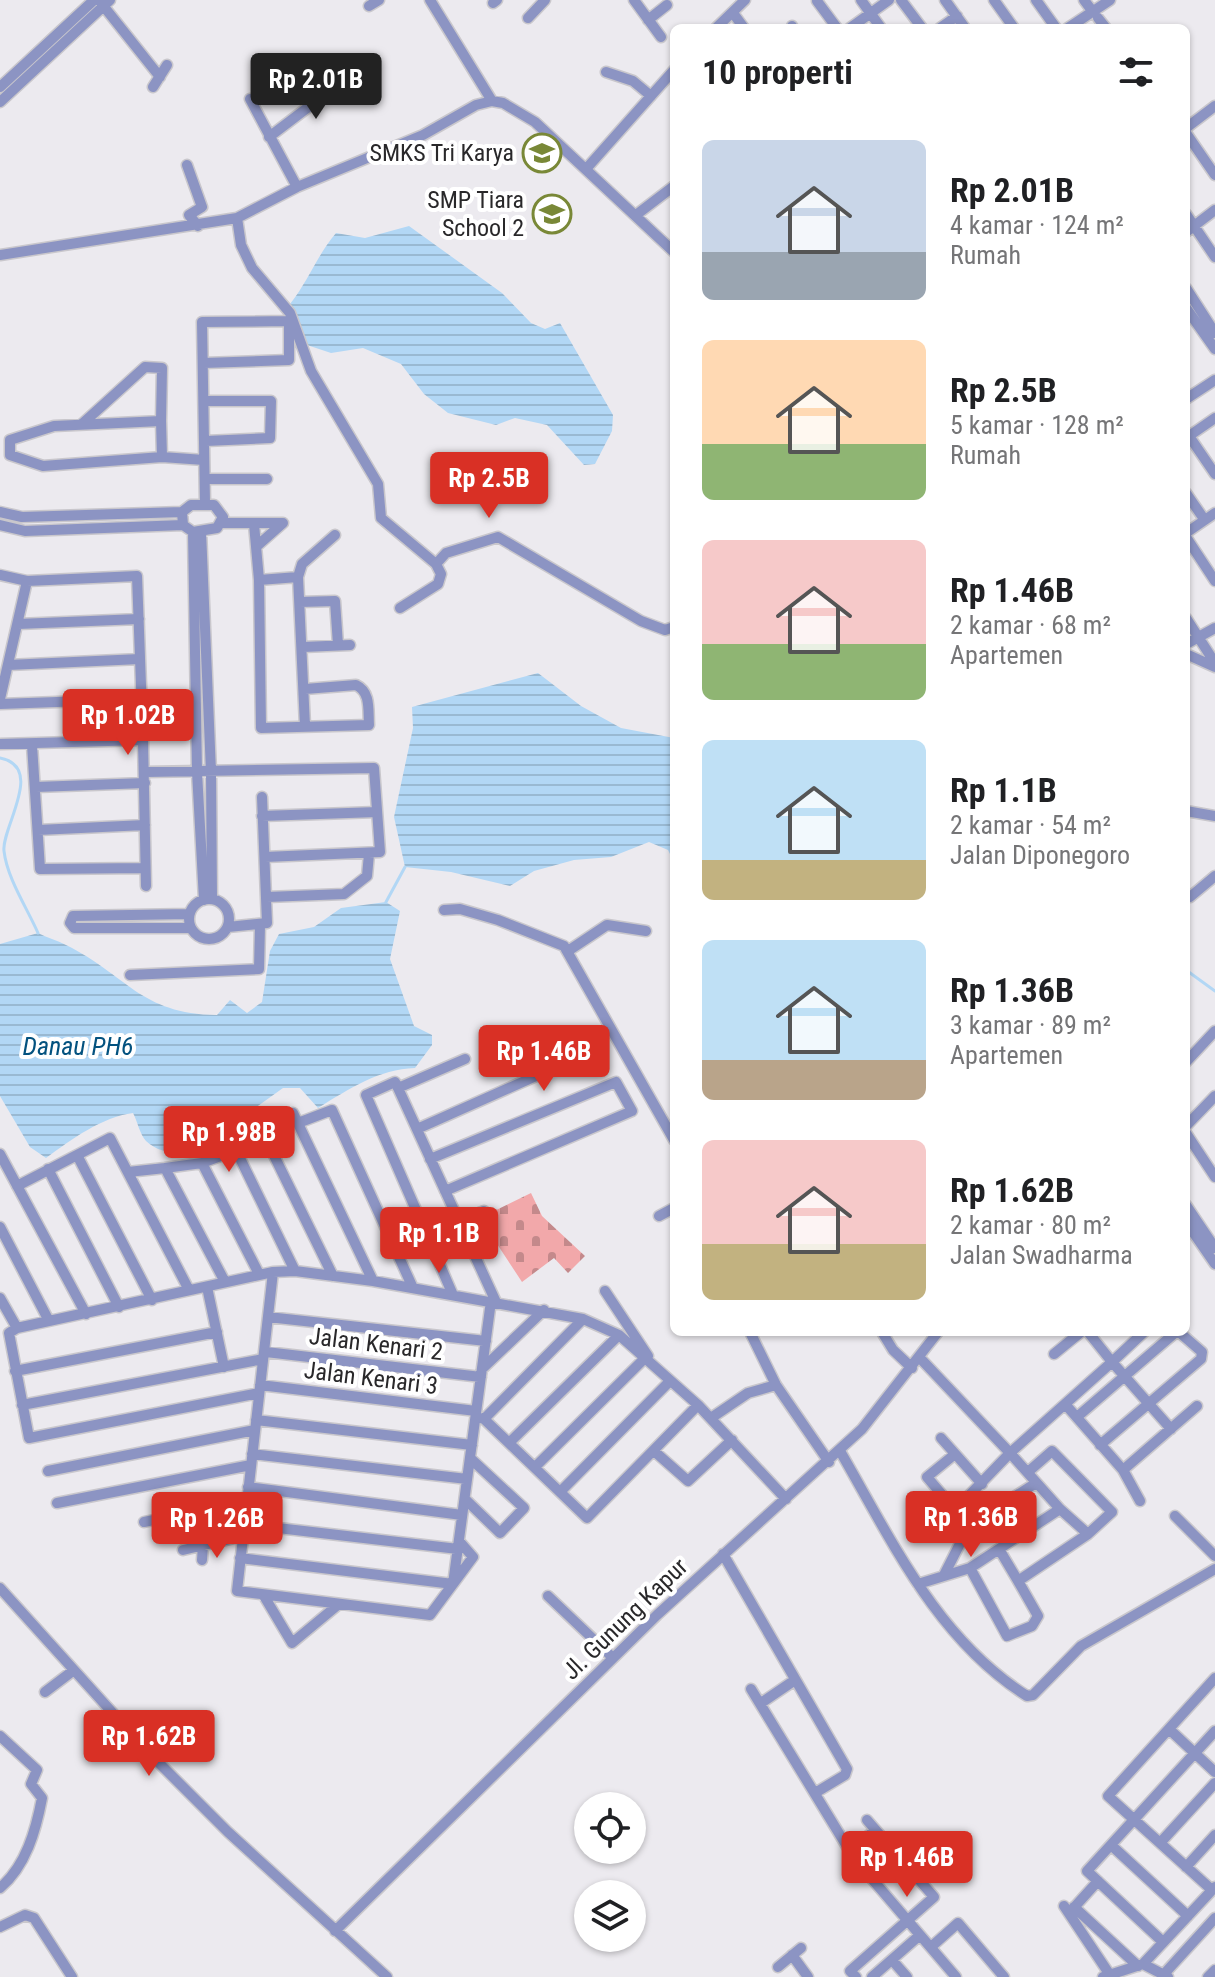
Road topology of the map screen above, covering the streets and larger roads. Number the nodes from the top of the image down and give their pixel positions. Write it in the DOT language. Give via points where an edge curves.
graph roads {
  1 [pos="430,0"];
  2 [pos="545,0"];
  3 [pos="634,0"];
  4 [pos="745,0"];
  5 [pos="861,0"];
  6 [pos="889,0"];
  7 [pos="901,0"];
  8 [pos="945,0"];
  9 [pos="994,0"];
  10 [pos="1036,0"];
  11 [pos="1084,0"];
  12 [pos="1110,0"];
  13 [pos="104,1"];
  14 [pos="817,1"];
  15 [pos="667,5"];
  16 [pos="733,13"];
  17 [pos="870,14"];
  18 [pos="1096,15"];
  19 [pos="957,16"];
  20 [pos="528,18"];
  21 [pos="648,20"];
  22 [pos="721,24"];
  23 [pos="741,24"];
  24 [pos="834,24"];
  25 [pos="856,24"];
  26 [pos="878,24"];
  27 [pos="919,24"];
  28 [pos="946,24"];
  29 [pos="962,24"];
  30 [pos="1011,24"];
  31 [pos="1053,24"];
  32 [pos="1077,24"];
  33 [pos="1103,24"];
  34 [pos="661,37"];
  35 [pos="606,72"];
  36 [pos="670,75"];
  37 [pos="344,80"];
  38 [pos="0,87"];
  39 [pos="153,87"];
  40 [pos="651,96"];
  41 [pos="250,99"];
  42 [pos="492,101"];
  43 [pos="0,102"];
  44 [pos="1215,106"];
  45 [pos="1190,128"];
  46 [pos="1190,135"];
  47 [pos="269,137"];
  48 [pos="1211,159"];
  49 [pos="187,165"];
  50 [pos="586,169"];
  51 [pos="1215,175"];
  52 [pos="297,187"];
  53 [pos="670,189"];
  54 [pos="1215,210"];
  55 [pos="636,215"];
  56 [pos="237,218"];
  57 [pos="198,226"];
  58 [pos="1190,229"];
  59 [pos="670,248"];
  60 [pos="0,255"];
  61 [pos="1215,257"];
  62 [pos="1190,302"];
  63 [pos="1196,323"];
  64 [pos="1215,333"];
  65 [pos="1215,349"];
  66 [pos="204,363"];
  67 [pos="1215,380"];
  68 [pos="1190,395"];
  69 [pos="204,401"];
  70 [pos="1215,418"];
  71 [pos="161,421"];
  72 [pos="82,424"];
  73 [pos="1190,435"];
  74 [pos="1190,437"];
  75 [pos="206,441"];
  76 [pos="162,457"];
  77 [pos="204,460"];
  78 [pos="1215,474"];
  79 [pos="206,479"];
  80 [pos="267,479"];
  81 [pos="1190,499"];
  82 [pos="205,503"];
  83 [pos="0,512"];
  84 [pos="182,512"];
  85 [pos="1215,513"];
  86 [pos="1204,519"];
  87 [pos="222,523"];
  88 [pos="254,524"];
  89 [pos="0,525"];
  90 [pos="192,529"];
  91 [pos="1190,531"];
  92 [pos="335,535"];
  93 [pos="1190,541"];
  94 [pos="257,546"];
  95 [pos="436,564"];
  96 [pos="0,575"];
  97 [pos="298,577"];
  98 [pos="259,580"];
  99 [pos="27,581"];
  100 [pos="1215,581"];
  101 [pos="300,602"];
  102 [pos="400,608"];
  103 [pos="139,619"];
  104 [pos="18,624"];
  105 [pos="1190,624"];
  106 [pos="670,628"];
  107 [pos="1215,628"];
  108 [pos="1200,639"];
  109 [pos="1190,643"];
  110 [pos="303,647"];
  111 [pos="1190,656"];
  112 [pos="140,659"];
  113 [pos="8,665"];
  114 [pos="1215,665"];
  115 [pos="305,689"];
  116 [pos="142,699"];
  117 [pos="0,702"];
  118 [pos="305,726"];
  119 [pos="143,740"];
  120 [pos="0,744"];
  121 [pos="32,745"];
  122 [pos="197,772"];
  123 [pos="211,772"];
  124 [pos="146,778"];
  125 [pos="36,787"];
  126 [pos="262,797"];
  127 [pos="377,812"];
  128 [pos="1190,812"];
  129 [pos="262,816"];
  130 [pos="1215,816"];
  131 [pos="145,825"];
  132 [pos="38,830"];
  133 [pos="369,854"];
  134 [pos="265,857"];
  135 [pos="145,868"];
  136 [pos="1215,876"];
  137 [pos="146,886"];
  138 [pos="267,897"];
  139 [pos="1190,897"];
  140 [pos="208,900"];
  141 [pos="444,910"];
  142 [pos="189,914"];
  143 [pos="260,925"];
  144 [pos="228,927"];
  145 [pos="190,928"];
  146 [pos="646,931"];
  147 [pos="568,951"];
  148 [pos="130,975"];
  149 [pos="1214,1034"];
  150 [pos="1190,1058"];
  151 [pos="465,1059"];
  152 [pos="545,1072"];
  153 [pos="398,1088"];
  154 [pos="1214,1100"];
  155 [pos="1190,1122"];
  156 [pos="298,1123"];
  157 [pos="417,1129"];
  158 [pos="670,1133"];
  159 [pos="1190,1139"];
  160 [pos="0,1154"];
  161 [pos="77,1155"];
  162 [pos="430,1159"];
  163 [pos="202,1163"];
  164 [pos="165,1168"];
  165 [pos="48,1169"];
  166 [pos="128,1172"];
  167 [pos="1215,1177"];
  168 [pos="17,1186"];
  169 [pos="445,1191"];
  170 [pos="670,1210"];
  171 [pos="484,1211"];
  172 [pos="1190,1211"];
  173 [pos="659,1216"];
  174 [pos="459,1221"];
  175 [pos="0,1227"];
  176 [pos="1190,1228"];
  177 [pos="1215,1248"];
  178 [pos="1215,1264"];
  179 [pos="295,1271"];
  180 [pos="273,1272"];
  181 [pos="259,1274"];
  182 [pos="333,1276"];
  183 [pos="373,1281"];
  184 [pos="225,1282"];
  185 [pos="207,1287"];
  186 [pos="413,1288"];
  187 [pos="189,1290"];
  188 [pos="605,1291"];
  189 [pos="453,1295"];
  190 [pos="0,1298"];
  191 [pos="152,1300"];
  192 [pos="493,1302"];
  193 [pos="119,1307"];
  194 [pos="544,1310"];
  195 [pos="86,1314"];
  196 [pos="268,1317"];
  197 [pos="583,1319"];
  198 [pos="49,1321"];
  199 [pos="17,1328"];
  200 [pos="217,1332"];
  201 [pos="619,1335"];
  202 [pos="752,1336"];
  203 [pos="884,1336"];
  204 [pos="935,1336"];
  205 [pos="1076,1336"];
  206 [pos="1091,1336"];
  207 [pos="1140,1336"];
  208 [pos="1173,1336"];
  209 [pos="1182,1336"];
  210 [pos="486,1341"];
  211 [pos="1054,1354"];
  212 [pos="264,1355"];
  213 [pos="919,1357"];
  214 [pos="645,1358"];
  215 [pos="1112,1362"];
  216 [pos="224,1367"];
  217 [pos="912,1368"];
  218 [pos="658,1370"];
  219 [pos="15,1371"];
  220 [pos="482,1373"];
  221 [pos="1124,1375"];
  222 [pos="670,1381"];
  223 [pos="776,1385"];
  224 [pos="260,1389"];
  225 [pos="1148,1401"];
  226 [pos="1065,1404"];
  227 [pos="22,1405"];
  228 [pos="698,1405"];
  229 [pos="1197,1406"];
  230 [pos="479,1416"];
  231 [pos="1077,1417"];
  232 [pos="711,1418"];
  233 [pos="256,1425"];
  234 [pos="1171,1429"];
  235 [pos="941,1438"];
  236 [pos="732,1440"];
  237 [pos="509,1443"];
  238 [pos="472,1445"];
  239 [pos="1100,1445"];
  240 [pos="654,1451"];
  241 [pos="840,1451"];
  242 [pos="1010,1453"];
  243 [pos="955,1454"];
  244 [pos="470,1458"];
  245 [pos="252,1460"];
  246 [pos="829,1462"];
  247 [pos="535,1467"];
  248 [pos="1123,1470"];
  249 [pos="48,1471"];
  250 [pos="1028,1472"];
  251 [pos="467,1479"];
  252 [pos="1036,1483"];
  253 [pos="982,1484"];
  254 [pos="248,1487"];
  255 [pos="560,1492"];
  256 [pos="465,1499"];
  257 [pos="786,1499"];
  258 [pos="247,1501"];
  259 [pos="1140,1501"];
  260 [pos="57,1503"];
  261 [pos="1060,1509"];
  262 [pos="955,1510"];
  263 [pos="462,1515"];
  264 [pos="1175,1516"];
  265 [pos="144,1522"];
  266 [pos="244,1524"];
  267 [pos="969,1526"];
  268 [pos="1088,1534"];
  269 [pos="243,1536"];
  270 [pos="203,1545"];
  271 [pos="458,1545"];
  272 [pos="999,1549"];
  273 [pos="183,1550"];
  274 [pos="723,1554"];
  275 [pos="1215,1556"];
  276 [pos="240,1558"];
  277 [pos="202,1560"];
  278 [pos="970,1568"];
  279 [pos="1215,1569"];
  280 [pos="944,1575"];
  281 [pos="1018,1581"];
  282 [pos="453,1584"];
  283 [pos="918,1584"];
  284 [pos="1,1592"];
  285 [pos="264,1596"];
  286 [pos="548,1596"];
  287 [pos="339,1604"];
  288 [pos="612,1657"];
  289 [pos="74,1670"];
  290 [pos="1215,1678"];
  291 [pos="795,1680"];
  292 [pos="751,1689"];
  293 [pos="45,1692"];
  294 [pos="761,1703"];
  295 [pos="1169,1729"];
  296 [pos="1215,1731"];
  297 [pos="0,1736"];
  298 [pos="1195,1753"];
  299 [pos="1215,1772"];
  300 [pos="1215,1783"];
  301 [pos="815,1793"];
  302 [pos="1135,1819"];
  303 [pos="867,1820"];
  304 [pos="875,1830"];
  305 [pos="1215,1835"];
  306 [pos="1160,1843"];
  307 [pos="1111,1845"];
  308 [pos="850,1852"];
  309 [pos="1186,1867"];
  310 [pos="1098,1881"];
  311 [pos="0,1888"];
  312 [pos="1213,1888"];
  313 [pos="1069,1909"];
  314 [pos="1188,1916"];
  315 [pos="1215,1918"];
  316 [pos="908,1920"];
  317 [pos="0,1927"];
  318 [pos="335,1931"];
  319 [pos="920,1935"];
  320 [pos="1163,1942"];
  321 [pos="931,1947"];
  322 [pos="892,1960"];
  323 [pos="1140,1965"];
  324 [pos="778,1967"];
  325 [pos="1215,1970"];
  326 [pos="1166,1975"];
  327 [pos="1106,1976"];
  328 [pos="72,1977"];
  329 [pos="387,1977"];
  330 [pos="808,1977"];
  331 [pos="856,1977"];
  332 [pos="872,1977"];
  333 [pos="907,1977"];
  334 [pos="956,1977"];
  335 [pos="1004,1977"];
  336 [pos="1208,1977"];
  1 -- 42 [label="street"];
  2 -- 20 [label="street"];
  3 -- 21 [label="street"];
  4 -- 16 [label="street"];
  5 -- 17 [label="street"];
  6 -- 17 [label="street"];
  7 -- 27 [label="street"];
  8 -- 19 [label="street"];
  9 -- 30 [label="street"];
  10 -- 31 [label="street"];
  11 -- 18 [label="street"];
  12 -- 18 [label="street"];
  13 -- 38 [label="street"];
  13 -- 39 [label="street" via="163,71"];
  13 -- 43 [label="street"];
  14 -- 24 [label="street"];
  15 -- 21 [label="street"];
  16 -- 22 [label="street"];
  16 -- 23 [label="street"];
  17 -- 25 [label="street"];
  17 -- 26 [label="street"];
  18 -- 32 [label="street"];
  18 -- 33 [label="street"];
  19 -- 28 [label="street"];
  19 -- 29 [label="street"];
  21 -- 34 [label="street"];
  35 -- 40 [label="street" via="633,81"];
  36 -- 40 [label="street"];
  37 -- 47 [label="street"];
  40 -- 50 [label="street"];
  41 -- 47 [label="street"];
  42 -- 50 [label="street" via="519,110"];
  42 -- 52 [label="street" via="459,112 388,152"];
  44 -- 45 [label="street"];
  46 -- 48 [label="street"];
  47 -- 52 [label="street"];
  48 -- 51 [label="street"];
  49 -- 57 [label="street" via="202,207 189,215"];
  50 -- 55 [label="street"];
  52 -- 56 [label="street"];
  53 -- 55 [label="street"];
  54 -- 58 [label="street"];
  55 -- 59 [label="street"];
  56 -- 57 [label="street"];
  56 -- 95 [label="street" via="252,268 290,313 311,371 378,484 381,518"];
  57 -- 60 [label="street"];
  58 -- 61 [label="street"];
  62 -- 63 [label="street"];
  63 -- 64 [label="street"];
  63 -- 65 [label="street"];
  66 -- 66 [label="street" via="289,360 289,321 202,322"];
  66 -- 69 [label="street"];
  67 -- 68 [label="street"];
  69 -- 75 [label="street"];
  69 -- 75 [label="street" via="271,401 270,438"];
  70 -- 73 [label="street"];
  71 -- 72 [label="street"];
  71 -- 72 [label="street" via="162,368 145,367"];
  71 -- 76 [label="street"];
  72 -- 76 [label="street" via="54,426 10,440 10,455 43,466"];
  74 -- 78 [label="street"];
  75 -- 77 [label="street"];
  76 -- 77 [label="street"];
  77 -- 79 [label="street"];
  79 -- 80 [label="street"];
  79 -- 82 [label="street"];
  81 -- 86 [label="street"];
  82 -- 84 [label="street"];
  82 -- 87 [label="street" via="219,509"];
  83 -- 84 [label="street" via="22,517"];
  84 -- 90 [label="street"];
  85 -- 86 [label="street"];
  86 -- 91 [label="street"];
  87 -- 88 [label="street"];
  87 -- 90 [label="street"];
  88 -- 94 [label="street"];
  88 -- 94 [label="street" via="288,521"];
  89 -- 90 [label="street" via="25,531"];
  90 -- 122 [label="street"];
  90 -- 123 [label="street"];
  92 -- 97 [label="street" via="302,564"];
  93 -- 100 [label="street"];
  94 -- 98 [label="street"];
  95 -- 102 [label="street" via="438,584"];
  95 -- 106 [label="street" via="446,553 498,537 641,621"];
  96 -- 99 [label="street"];
  97 -- 98 [label="street"];
  97 -- 101 [label="street"];
  98 -- 118 [label="street" via="261,728"];
  99 -- 103 [label="street" via="137,576"];
  99 -- 104 [label="street"];
  101 -- 110 [label="street"];
  101 -- 110 [label="street" via="335,601 344,645"];
  103 -- 104 [label="street"];
  103 -- 112 [label="street"];
  104 -- 113 [label="street"];
  105 -- 108 [label="street"];
  107 -- 108 [label="street"];
  108 -- 109 [label="street"];
  108 -- 114 [label="street"];
  110 -- 115 [label="street"];
  111 -- 114 [label="street"];
  112 -- 113 [label="street"];
  112 -- 116 [label="street"];
  113 -- 117 [label="street"];
  115 -- 118 [label="street"];
  115 -- 118 [label="street" via="356,685 367,695 369,725"];
  116 -- 117 [label="street"];
  116 -- 119 [label="street"];
  119 -- 121 [label="street"];
  119 -- 124 [label="street"];
  120 -- 121 [label="street"];
  121 -- 125 [label="street"];
  122 -- 123 [label="street"];
  122 -- 124 [label="street"];
  122 -- 140 [label="street"];
  123 -- 127 [label="street" via="374,768"];
  123 -- 140 [label="street"];
  124 -- 125 [label="street"];
  124 -- 131 [label="street"];
  125 -- 132 [label="street"];
  126 -- 129 [label="street"];
  127 -- 129 [label="street"];
  127 -- 133 [label="street" via="380,852"];
  128 -- 130 [label="street"];
  129 -- 134 [label="street"];
  131 -- 132 [label="street"];
  131 -- 135 [label="street"];
  132 -- 135 [label="street" via="43,871"];
  133 -- 134 [label="street"];
  133 -- 138 [label="street" via="367,876 344,894"];
  134 -- 138 [label="street"];
  135 -- 137 [label="street"];
  136 -- 139 [label="street"];
  138 -- 143 [label="street" via="267,923"];
  140 -- 142 [label="street"];
  140 -- 144 [label="street" via="223,905"];
  141 -- 147 [label="street" via="460,909 510,924"];
  142 -- 145 [label="street"];
  142 -- 145 [label="street" via="73,916 70,923 74,928"];
  143 -- 144 [label="street"];
  143 -- 148 [label="street" via="259,969"];
  144 -- 145 [label="street" via="210,940"];
  146 -- 147 [label="street" via="607,925"];
  147 -- 158 [label="street"];
  149 -- 150 [label="street"];
  151 -- 153 [label="street"];
  152 -- 157 [label="street"];
  153 -- 157 [label="street"];
  153 -- 189 [label="street" via="395,1082 366,1095"];
  154 -- 155 [label="street"];
  156 -- 182 [label="street" via="293,1113 260,1127"];
  156 -- 183 [label="street"];
  156 -- 186 [label="street" via="332,1110"];
  157 -- 162 [label="street"];
  159 -- 167 [label="street"];
  160 -- 168 [label="street"];
  161 -- 165 [label="street"];
  161 -- 166 [label="street" via="110,1138"];
  161 -- 191 [label="street"];
  162 -- 169 [label="street"];
  162 -- 169 [label="street" via="616,1082 633,1112"];
  163 -- 164 [label="street"];
  163 -- 179 [label="street" via="236,1150"];
  163 -- 181 [label="street"];
  164 -- 166 [label="street"];
  164 -- 184 [label="street"];
  165 -- 168 [label="street"];
  165 -- 193 [label="street"];
  166 -- 187 [label="street"];
  168 -- 195 [label="street"];
  169 -- 174 [label="street"];
  170 -- 173 [label="street"];
  171 -- 174 [label="street"];
  172 -- 177 [label="street"];
  174 -- 192 [label="street"];
  175 -- 198 [label="street"];
  176 -- 178 [label="street"];
  179 -- 180 [label="street"];
  179 -- 182 [label="street"];
  180 -- 181 [label="street"];
  180 -- 196 [label="street"];
  181 -- 184 [label="street"];
  182 -- 183 [label="street"];
  183 -- 186 [label="street"];
  184 -- 185 [label="street"];
  185 -- 187 [label="street"];
  185 -- 200 [label="street"];
  186 -- 189 [label="street"];
  187 -- 191 [label="street"];
  188 -- 218 [label="street"];
  189 -- 192 [label="street"];
  190 -- 199 [label="street"];
  191 -- 193 [label="street"];
  192 -- 194 [label="street"];
  192 -- 210 [label="street"];
  193 -- 195 [label="street"];
  194 -- 197 [label="street"];
  194 -- 220 [label="street"];
  195 -- 198 [label="street"];
  196 -- 210 [label="street"];
  196 -- 212 [label="street"];
  197 -- 201 [label="street"];
  197 -- 230 [label="street"];
  198 -- 199 [label="street"];
  199 -- 219 [label="street" via="9,1333"];
  200 -- 216 [label="street"];
  200 -- 219 [label="street"];
  201 -- 214 [label="street"];
  201 -- 237 [label="street"];
  202 -- 223 [label="street"];
  203 -- 217 [label="street"];
  204 -- 213 [label="street, Jl. Gunung Kapur"];
  205 -- 211 [label="street"];
  206 -- 215 [label="street"];
  207 -- 215 [label="street"];
  208 -- 221 [label="street"];
  209 -- 225 [label="street" via="1203,1355"];
  210 -- 220 [label="street"];
  212 -- 216 [label="street, Jalan Kenari 2"];
  212 -- 220 [label="street, Jalan Kenari 2"];
  212 -- 224 [label="street"];
  213 -- 217 [label="street, Jl. Gunung Kapur"];
  213 -- 242 [label="street"];
  214 -- 218 [label="street"];
  214 -- 247 [label="street"];
  215 -- 221 [label="street"];
  215 -- 226 [label="street"];
  216 -- 227 [label="street, Jalan Kenari 2"];
  217 -- 241 [label="street, Jl. Gunung Kapur"];
  218 -- 222 [label="street"];
  219 -- 227 [label="street"];
  220 -- 230 [label="street"];
  221 -- 225 [label="street"];
  221 -- 231 [label="street"];
  222 -- 228 [label="street"];
  222 -- 255 [label="street"];
  223 -- 232 [label="street" via="748,1393"];
  223 -- 246 [label="street"];
  224 -- 227 [label="street, Jalan Kenari 3" via="29,1438"];
  224 -- 230 [label="street, Jalan Kenari 3"];
  224 -- 233 [label="street"];
  225 -- 234 [label="street"];
  225 -- 239 [label="street"];
  226 -- 231 [label="street"];
  226 -- 242 [label="street"];
  228 -- 232 [label="street"];
  228 -- 240 [label="street"];
  229 -- 234 [label="street"];
  230 -- 237 [label="street"];
  230 -- 238 [label="street"];
  231 -- 239 [label="street"];
  232 -- 236 [label="street"];
  233 -- 238 [label="street"];
  233 -- 245 [label="street"];
  233 -- 249 [label="street"];
  234 -- 248 [label="street"];
  235 -- 243 [label="street"];
  236 -- 240 [label="street" via="688,1481"];
  236 -- 257 [label="street"];
  237 -- 247 [label="street"];
  238 -- 244 [label="street"];
  239 -- 248 [label="street"];
  240 -- 255 [label="street" via="587,1518"];
  241 -- 246 [label="street, Jl. Gunung Kapur"];
  241 -- 283 [label="street"];
  242 -- 250 [label="street"];
  242 -- 253 [label="street"];
  243 -- 253 [label="street"];
  243 -- 262 [label="street" via="927,1477"];
  244 -- 251 [label="street"];
  244 -- 256 [label="street" via="524,1508 500,1533"];
  245 -- 251 [label="street"];
  245 -- 254 [label="street"];
  245 -- 260 [label="street"];
  246 -- 257 [label="street, Jl. Gunung Kapur"];
  247 -- 255 [label="street"];
  248 -- 259 [label="street"];
  250 -- 252 [label="street"];
  250 -- 268 [label="street" via="1050,1450 1101,1501 1112,1513"];
  251 -- 256 [label="street"];
  252 -- 261 [label="street"];
  252 -- 267 [label="street"];
  253 -- 262 [label="street"];
  254 -- 258 [label="street"];
  254 -- 263 [label="street"];
  256 -- 263 [label="street"];
  257 -- 274 [label="street, Jl. Gunung Kapur"];
  258 -- 265 [label="street"];
  258 -- 266 [label="street"];
  261 -- 268 [label="street"];
  261 -- 272 [label="street"];
  262 -- 267 [label="street"];
  263 -- 271 [label="street"];
  264 -- 275 [label="street"];
  266 -- 269 [label="street"];
  266 -- 271 [label="street"];
  267 -- 280 [label="street"];
  268 -- 281 [label="street"];
  269 -- 270 [label="street"];
  269 -- 276 [label="street"];
  270 -- 273 [label="street"];
  270 -- 277 [label="street"];
  271 -- 282 [label="street" via="473,1557"];
  272 -- 278 [label="street"];
  272 -- 281 [label="street"];
  274 -- 288 [label="street, Jl. Gunung Kapur"];
  274 -- 291 [label="street"];
  276 -- 282 [label="street"];
  276 -- 285 [label="street" via="237,1591"];
  278 -- 280 [label="street"];
  278 -- 281 [label="street" via="1007,1637 1038,1619"];
  279 -- 283 [label="street" via="1081,1646 1029,1697 972,1655"];
  280 -- 283 [label="street"];
  282 -- 287 [label="street" via="430,1615"];
  284 -- 289 [label="street"];
  285 -- 287 [label="street"];
  285 -- 287 [label="street" via="293,1643"];
  286 -- 288 [label="street"];
  288 -- 318 [label="street, Jl. Gunung Kapur"];
  289 -- 293 [label="street"];
  289 -- 318 [label="street" via="157,1761"];
  290 -- 295 [label="street"];
  291 -- 294 [label="street"];
  291 -- 301 [label="street" via="847,1769"];
  292 -- 294 [label="street"];
  294 -- 301 [label="street"];
  295 -- 298 [label="street"];
  295 -- 302 [label="street" via="1108,1796"];
  296 -- 298 [label="street"];
  297 -- 311 [label="street" via="37,1770 31,1784 42,1801 18,1869"];
  298 -- 299 [label="street"];
  298 -- 302 [label="street"];
  300 -- 306 [label="street"];
  301 -- 308 [label="street"];
  302 -- 306 [label="street"];
  302 -- 307 [label="street"];
  303 -- 304 [label="street"];
  304 -- 308 [label="street"];
  304 -- 316 [label="street" via="934,1897"];
  305 -- 309 [label="street"];
  306 -- 309 [label="street"];
  307 -- 310 [label="street" via="1087,1871"];
  307 -- 314 [label="street"];
  308 -- 316 [label="street"];
  309 -- 312 [label="street"];
  310 -- 313 [label="street"];
  310 -- 320 [label="street"];
  312 -- 314 [label="street"];
  313 -- 323 [label="street"];
  313 -- 327 [label="street"];
  314 -- 320 [label="street"];
  315 -- 326 [label="street"];
  316 -- 319 [label="street"];
  316 -- 331 [label="street" via="850,1971"];
  317 -- 328 [label="street" via="25,1915 34,1918"];
  318 -- 329 [label="street"];
  319 -- 321 [label="street"];
  319 -- 322 [label="street"];
  320 -- 323 [label="street"];
  321 -- 334 [label="street"];
  321 -- 335 [label="street" via="958,1923"];
  322 -- 332 [label="street"];
  322 -- 333 [label="street"];
  323 -- 326 [label="street"];
  323 -- 327 [label="street"];
  324 -- 330 [label="street" via="796,1951"];
  325 -- 336 [label="street"];
}
